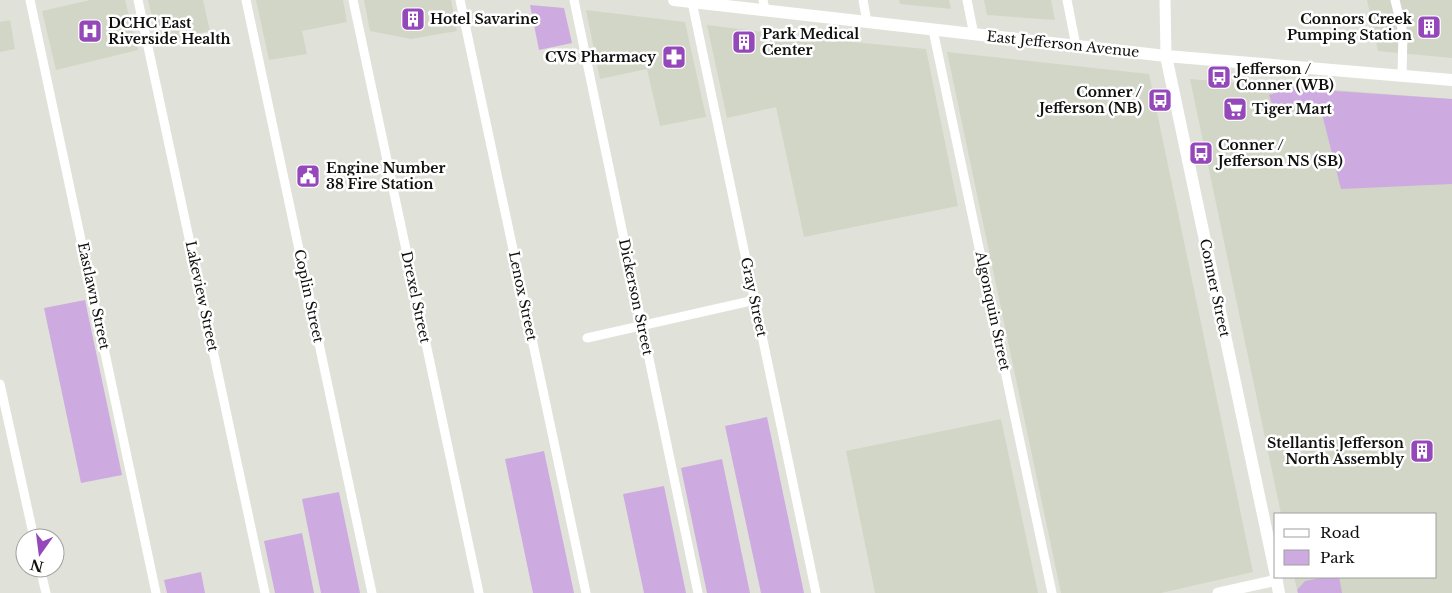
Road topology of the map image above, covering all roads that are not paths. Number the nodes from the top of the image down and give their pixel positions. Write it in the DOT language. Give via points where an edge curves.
graph roads {
  1 [pos="30,0"];
  2 [pos="138,0"];
  3 [pos="246,0"];
  4 [pos="353,0"];
  5 [pos="460,0"];
  6 [pos="574,0"];
  7 [pos="674,0"];
  8 [pos="863,0"];
  9 [pos="966,0"];
  10 [pos="1067,0"];
  11 [pos="1165,0"];
  12 [pos="1395,0"];
  13 [pos="692,2"];
  14 [pos="764,5"];
  15 [pos="867,22"];
  16 [pos="933,30"];
  17 [pos="974,34"];
  18 [pos="1076,46"];
  19 [pos="1166,56"];
  20 [pos="1402,76"];
  21 [pos="1452,80"];
  22 [pos="755,300"];
  23 [pos="642,325"];
  24 [pos="587,338"];
  25 [pos="0,384"];
  26 [pos="32,528"];
  27 [pos="1274,568"];
  28 [pos="42,578"];
  29 [pos="1274,578"];
  30 [pos="1276,578"];
  31 [pos="46,593"];
  32 [pos="156,593"];
  33 [pos="265,593"];
  34 [pos="372,593"];
  35 [pos="479,593"];
  36 [pos="586,593"];
  37 [pos="698,593"];
  38 [pos="816,593"];
  39 [pos="1052,593"];
  40 [pos="1218,593"];
  41 [pos="1279,593"];
  1 -- 32 [label="street, Eastlawn Street"];
  2 -- 33 [label="street, Lakeview Street"];
  3 -- 34 [label="street, Coplin Street"];
  4 -- 35 [label="street, Drexel Street"];
  5 -- 36 [label="street, Lenox Street"];
  6 -- 23 [label="street, Dickerson Street"];
  7 -- 13 [label="main road, East Jefferson Avenue"];
  8 -- 15 [label="street"];
  9 -- 17 [label="street"];
  10 -- 18 [label="street"];
  11 -- 19 [label="street, Conner Street"];
  12 -- 20 [label="street" via="1403,33"];
  13 -- 14 [label="main road, East Jefferson Avenue"];
  13 -- 22 [label="street, Gray Street"];
  14 -- 15 [label="main road, East Jefferson Avenue"];
  15 -- 16 [label="main road, East Jefferson Avenue"];
  16 -- 17 [label="main road, East Jefferson Avenue"];
  16 -- 39 [label="street, Algonquin Street"];
  17 -- 18 [label="main road, East Jefferson Avenue"];
  18 -- 19 [label="main road, East Jefferson Avenue"];
  19 -- 20 [label="main road, East Jefferson Avenue"];
  19 -- 27 [label="main road, Conner Street"];
  20 -- 21 [label="main road, East Jefferson Avenue"];
  22 -- 23 [label="street"];
  22 -- 38 [label="street, Gray Street"];
  23 -- 24 [label="street"];
  23 -- 37 [label="street, Dickerson Street"];
  25 -- 26 [label="street"];
  28 -- 31 [label="street"];
  29 -- 40 [label="street"];
  30 -- 41 [label="main road, Conner Street"];
}
